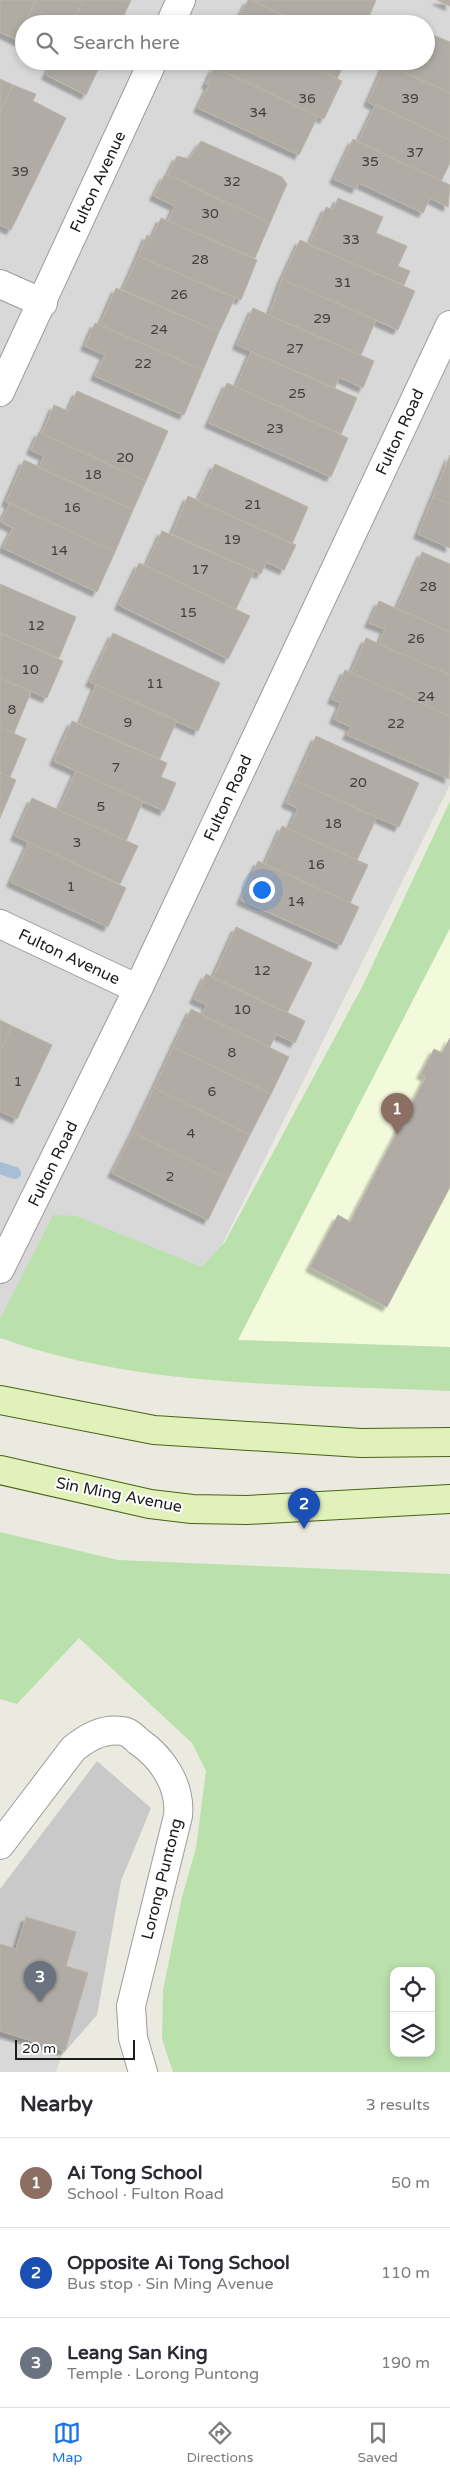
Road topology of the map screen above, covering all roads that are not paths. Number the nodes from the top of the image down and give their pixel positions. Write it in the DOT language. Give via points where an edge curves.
graph roads {
  1 [pos="181,0"];
  2 [pos="174,15"];
  3 [pos="149,70"];
  4 [pos="0,284"];
  5 [pos="43,302"];
  6 [pos="450,325"];
  7 [pos="0,392"];
  8 [pos="0,924"];
  9 [pos="138,989"];
  10 [pos="0,1269"];
  11 [pos="0,1400"];
  12 [pos="450,1442"];
  13 [pos="0,1470"];
  14 [pos="450,1499"];
  15 [pos="0,1845"];
  16 [pos="143,2072"];
  1 -- 2 [label="street"];
  3 -- 5 [label="street, Fulton Avenue"];
  4 -- 5 [label="street"];
  5 -- 7 [label="street, Fulton Avenue"];
  6 -- 9 [label="street, Fulton Road"];
  8 -- 9 [label="street, Fulton Avenue"];
  9 -- 10 [label="street, Fulton Road"];
  11 -- 12 [label="main road" via="154,1430 361,1443"];
  13 -- 14 [label="main road, Sin Ming Avenue" via="150,1504 192,1509 247,1510"];
  15 -- 16 [label="street, Lorong Puntong" via="72,1749 85,1739 112,1730 125,1731 146,1746 167,1770 177,1792 178,1816 131,2006 133,2038"];
}
